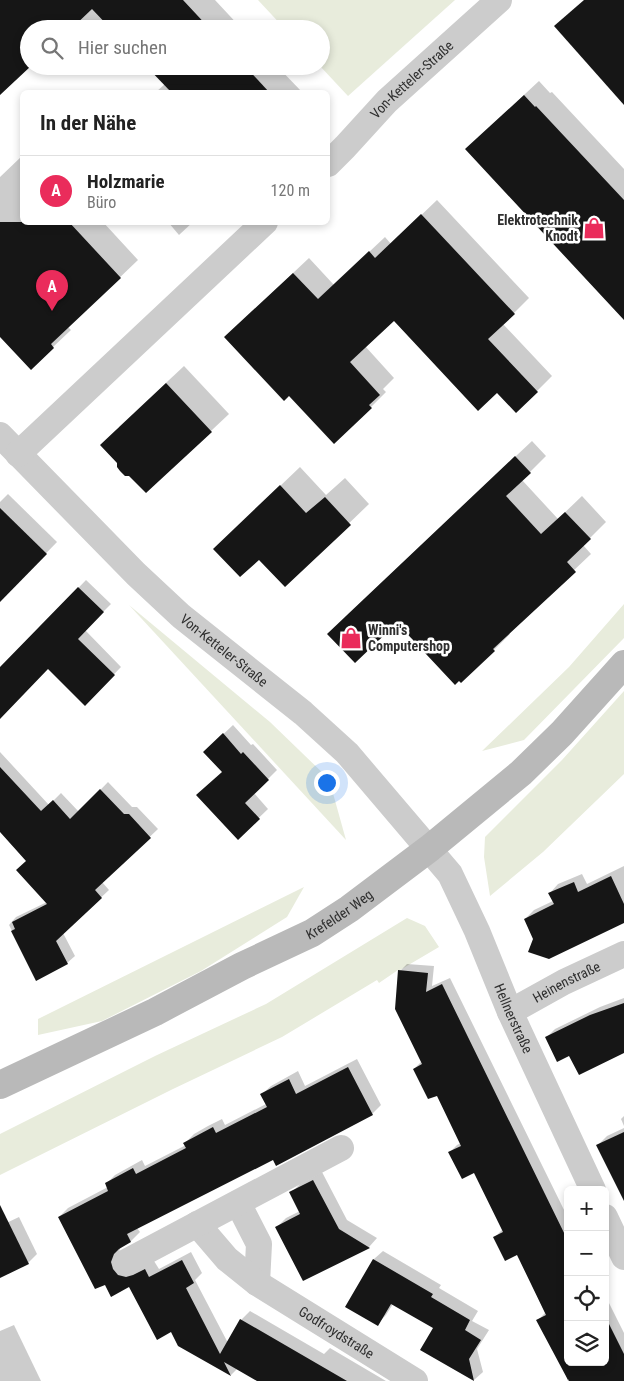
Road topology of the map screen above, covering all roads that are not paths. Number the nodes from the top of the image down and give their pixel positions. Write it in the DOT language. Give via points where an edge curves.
graph roads {
  1 [pos="499,0"];
  2 [pos="330,162"];
  3 [pos="262,225"];
  4 [pos="0,435"];
  5 [pos="18,454"];
  6 [pos="624,664"];
  7 [pos="430,848"];
  8 [pos="624,954"];
  9 [pos="510,1012"];
  10 [pos="0,1085"];
  11 [pos="342,1148"];
  12 [pos="591,1186"];
  13 [pos="238,1203"];
  14 [pos="197,1224"];
  15 [pos="609,1225"];
  16 [pos="624,1257"];
  17 [pos="126,1262"];
  18 [pos="257,1283"];
  19 [pos="415,1381"];
  1 -- 2 [label="street, Von-Ketteler-Straße" via="387,101"];
  3 -- 5 [label="street"];
  4 -- 5 [label="street, Von-Ketteler-Straße"];
  5 -- 7 [label="street, Von-Ketteler-Straße" via="181,616 329,735"];
  6 -- 7 [label="street, Krefelder Weg" via="521,773"];
  7 -- 9 [label="street, Hellnerstraße" via="450,874"];
  7 -- 10 [label="street, Krefelder Weg" via="312,933"];
  8 -- 9 [label="street, Heinenstraße"];
  9 -- 12 [label="street, Hellnerstraße"];
  11 -- 13 [label="street"];
  13 -- 14 [label="street"];
  13 -- 18 [label="street" via="259,1244"];
  14 -- 17 [label="street"];
  14 -- 18 [label="street, Godfroydstraße" via="227,1259"];
  15 -- 16 [label="street"];
  18 -- 19 [label="street, Godfroydstraße"];
}
